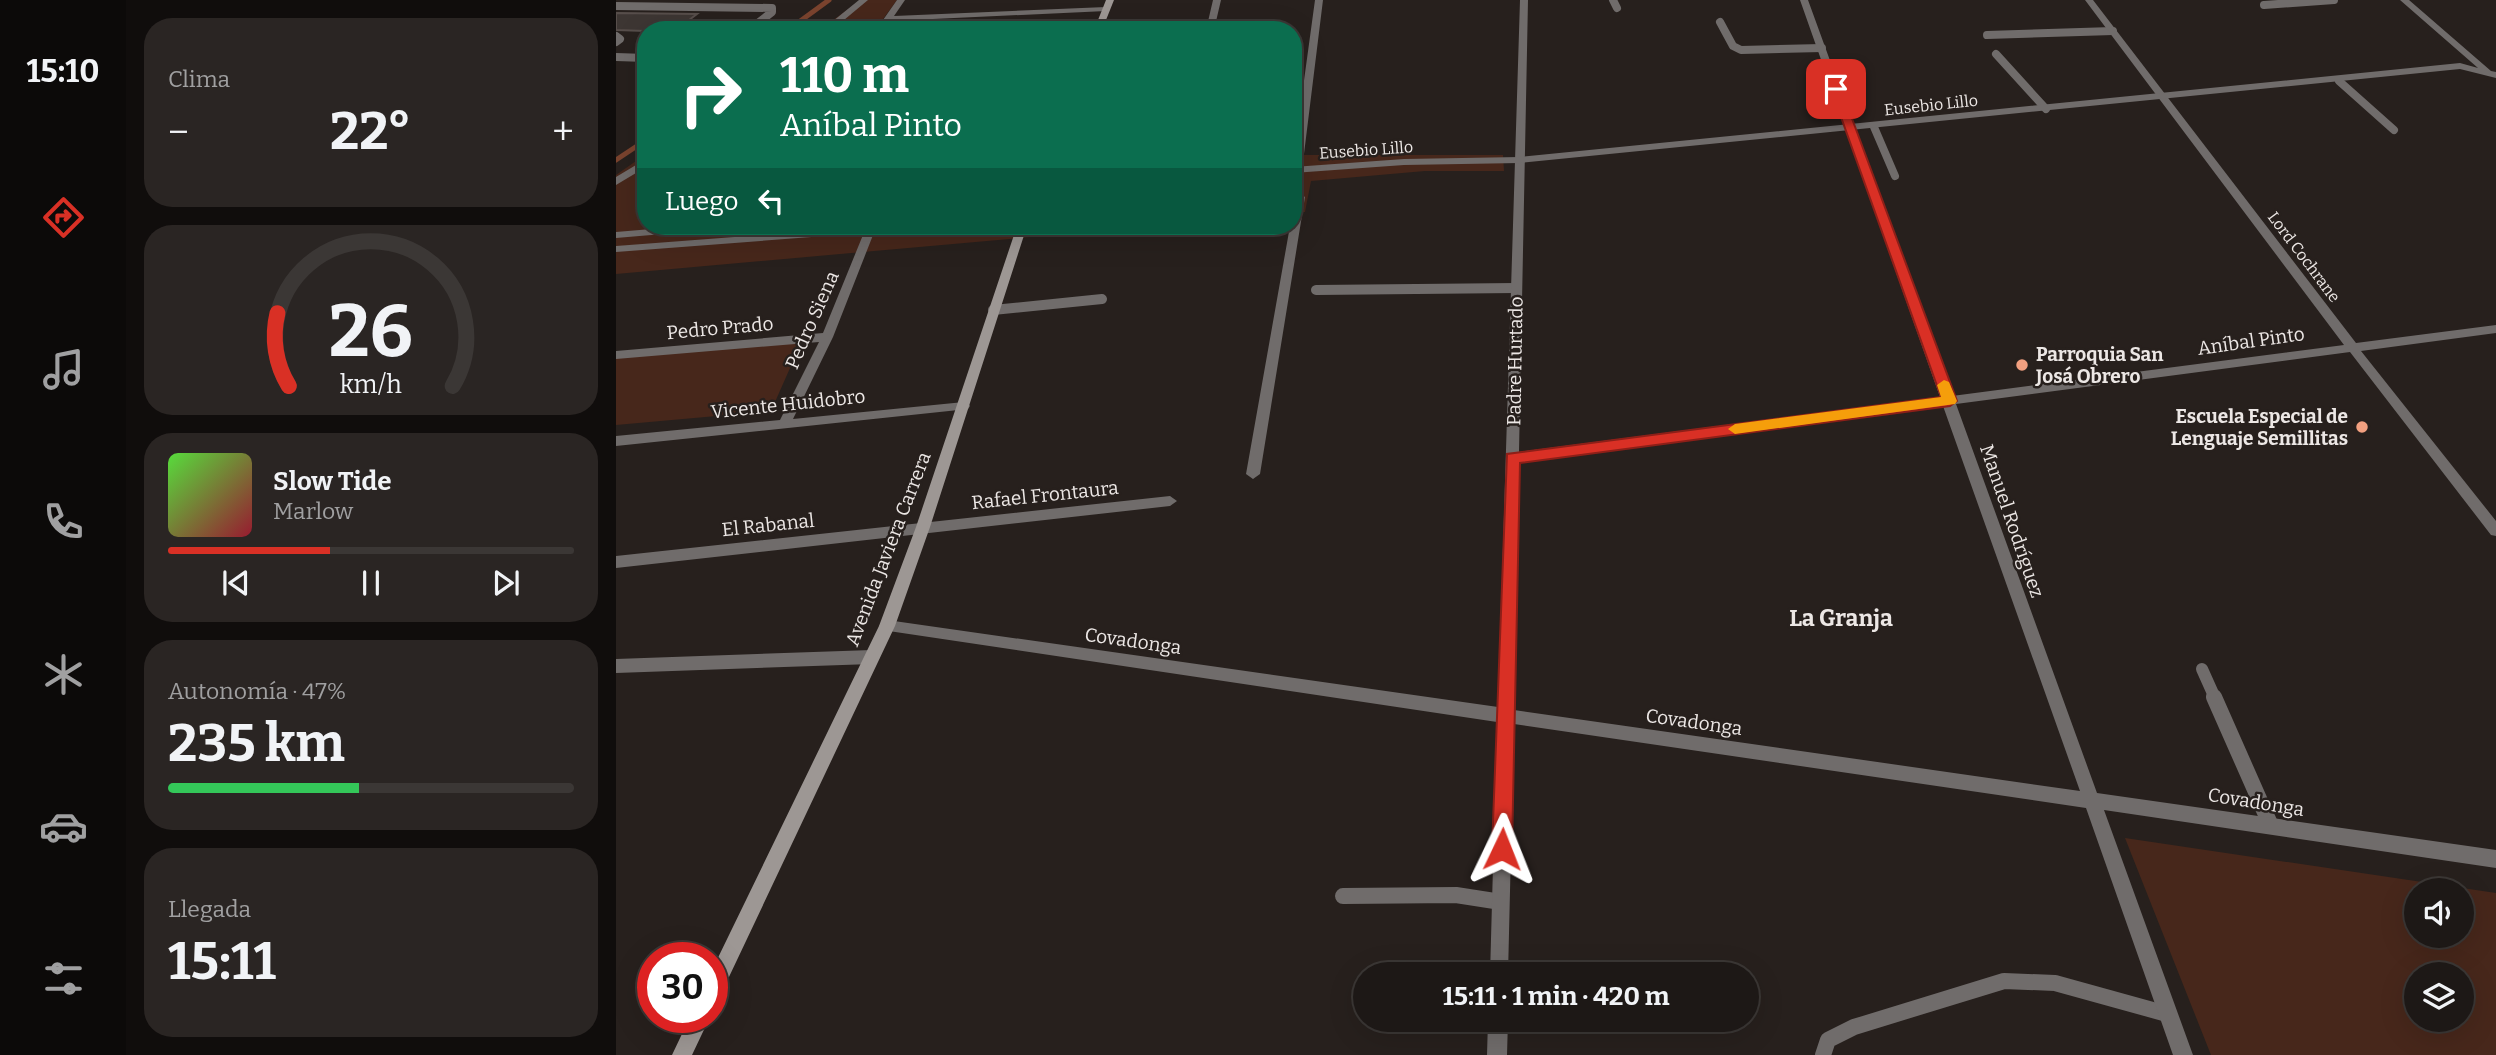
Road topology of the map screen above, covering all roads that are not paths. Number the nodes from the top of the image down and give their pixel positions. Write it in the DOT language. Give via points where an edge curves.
graph roads {
  1 [pos="864,0"];
  2 [pos="901,0"];
  3 [pos="1217,0"];
  4 [pos="1320,0"];
  5 [pos="1524,0"];
  6 [pos="1804,0"];
  7 [pos="2089,0"];
  8 [pos="2334,0"];
  9 [pos="2404,0"];
  10 [pos="1108,4"];
  11 [pos="2264,5"];
  12 [pos="616,6"];
  13 [pos="888,19"];
  14 [pos="760,21"];
  15 [pos="837,21"];
  16 [pos="1101,21"];
  17 [pos="1212,21"];
  18 [pos="1720,22"];
  19 [pos="2113,31"];
  20 [pos="1987,35"];
  21 [pos="616,36"];
  22 [pos="616,42"];
  23 [pos="1822,48"];
  24 [pos="1996,54"];
  25 [pos="616,57"];
  26 [pos="637,58"];
  27 [pos="2494,74"];
  28 [pos="2339,81"];
  29 [pos="2165,98"];
  30 [pos="2046,109"];
  31 [pos="1302,122"];
  32 [pos="1874,127"];
  33 [pos="1851,129"];
  34 [pos="2394,130"];
  35 [pos="1520,160"];
  36 [pos="637,168"];
  37 [pos="1302,169"];
  38 [pos="1895,176"];
  39 [pos="616,182"];
  40 [pos="637,233"];
  41 [pos="616,235"];
  42 [pos="803,235"];
  43 [pos="868,235"];
  44 [pos="1019,235"];
  45 [pos="1294,235"];
  46 [pos="616,249"];
  47 [pos="1516,288"];
  48 [pos="1316,290"];
  49 [pos="1102,299"];
  50 [pos="993,310"];
  51 [pos="2496,329"];
  52 [pos="827,337"];
  53 [pos="2352,347"];
  54 [pos="616,355"];
  55 [pos="1950,401"];
  56 [pos="964,406"];
  57 [pos="784,424"];
  58 [pos="616,441"];
  59 [pos="1512,458"];
  60 [pos="1253,474"];
  61 [pos="1170,501"];
  62 [pos="923,527"];
  63 [pos="2495,529"];
  64 [pos="616,562"];
  65 [pos="887,626"];
  66 [pos="872,657"];
  67 [pos="616,666"];
  68 [pos="2202,669"];
  69 [pos="1506,716"];
  70 [pos="2090,799"];
  71 [pos="2271,826"];
  72 [pos="2496,859"];
  73 [pos="1343,896"];
  74 [pos="1501,902"];
  75 [pos="728,958"];
  76 [pos="1499,962"];
  77 [pos="2167,1014"];
  78 [pos="1498,1032"];
  79 [pos="692,1033"];
  80 [pos="682,1055"];
  81 [pos="1497,1055"];
  82 [pos="1823,1055"];
  83 [pos="2183,1055"];
  1 -- 15 [label="street"];
  2 -- 13 [label="street"];
  3 -- 17 [label="street"];
  4 -- 31 [label="street"];
  5 -- 35 [label="street, Padre Hurtado"];
  6 -- 23 [label="street, Manuel Rodríguez"];
  7 -- 19 [label="street, Lord Cochrane"];
  8 -- 11 [label="lane"];
  9 -- 27 [label="street"];
  10 -- 13 [label="street"];
  10 -- 16 [label="main road"];
  12 -- 14 [label="lane" via="772,8"];
  18 -- 23 [label="lane" via="1733,46 1741,50"];
  19 -- 20 [label="lane"];
  19 -- 29 [label="street, Lord Cochrane"];
  21 -- 22 [label="lane" via="620,39"];
  23 -- 33 [label="street, Manuel Rodríguez"];
  24 -- 30 [label="lane"];
  25 -- 26 [label="lane"];
  27 -- 28 [label="street, Eusebio Lillo" via="2460,66"];
  28 -- 29 [label="street, Eusebio Lillo"];
  28 -- 34 [label="lane"];
  29 -- 30 [label="street, Eusebio Lillo"];
  29 -- 53 [label="street, Lord Cochrane"];
  30 -- 32 [label="street, Eusebio Lillo"];
  32 -- 33 [label="street, Eusebio Lillo"];
  32 -- 38 [label="lane"];
  33 -- 35 [label="street, Eusebio Lillo"];
  33 -- 55 [label="street, Manuel Rodríguez"];
  35 -- 37 [label="street, Eusebio Lillo"];
  35 -- 47 [label="street, Padre Hurtado"];
  36 -- 39 [label="street"];
  40 -- 41 [label="street"];
  42 -- 46 [label="street"];
  43 -- 52 [label="street, Pedro Siena"];
  44 -- 50 [label="main road, Avenida Javiera Carrera"];
  45 -- 60 [label="street"];
  47 -- 48 [label="lane"];
  47 -- 59 [label="street, Padre Hurtado"];
  49 -- 50 [label="lane"];
  50 -- 56 [label="main road, Avenida Javiera Carrera"];
  51 -- 53 [label="street, Aníbal Pinto"];
  52 -- 54 [label="street, Pedro Prado"];
  52 -- 57 [label="street, Pedro Siena"];
  53 -- 55 [label="street, Aníbal Pinto"];
  53 -- 63 [label="street, Lord Cochrane"];
  55 -- 59 [label="street, Aníbal Pinto"];
  55 -- 70 [label="street, Manuel Rodríguez"];
  56 -- 57 [label="street, Vicente Huidobro"];
  56 -- 62 [label="main road, Avenida Javiera Carrera"];
  57 -- 58 [label="street, Vicente Huidobro"];
  59 -- 69 [label="street, Padre Hurtado"];
  61 -- 62 [label="street, Rafael Frontaura"];
  62 -- 64 [label="street, El Rabanal"];
  62 -- 65 [label="main road, Avenida Javiera Carrera"];
  65 -- 66 [label="main road, Avenida Javiera Carrera"];
  65 -- 69 [label="street, Covadonga"];
  66 -- 67 [label="street"];
  66 -- 75 [label="main road, Avenida Javiera Carrera"];
  68 -- 71 [label="lane"];
  69 -- 70 [label="street, Covadonga"];
  69 -- 74 [label="street, Padre Hurtado"];
  70 -- 71 [label="street, Covadonga"];
  70 -- 77 [label="street, Manuel Rodríguez"];
  71 -- 72 [label="street, Covadonga"];
  73 -- 74 [label="lane" via="1456,895"];
  74 -- 76 [label="street, Padre Hurtado"];
  77 -- 82 [label="lane" via="2054,983 2004,981 1854,1027 1828,1040"];
  77 -- 83 [label="street, Manuel Rodríguez"];
  78 -- 81 [label="street"];
  79 -- 80 [label="main road"];
}
